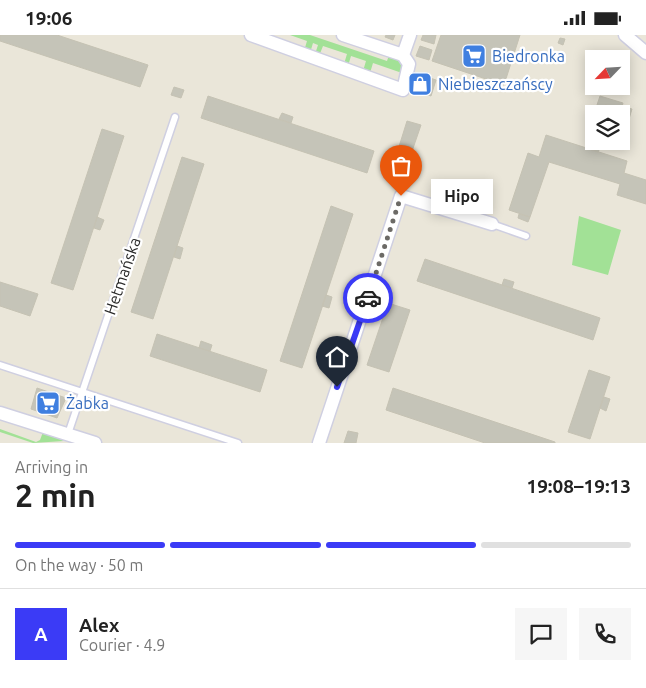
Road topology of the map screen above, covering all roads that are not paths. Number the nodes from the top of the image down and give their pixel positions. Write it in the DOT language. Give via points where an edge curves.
graph roads {
  1 [pos="251,35"];
  2 [pos="343,35"];
  3 [pos="410,35"];
  4 [pos="625,35"];
  5 [pos="646,53"];
  6 [pos="403,55"];
  7 [pos="175,117"];
  8 [pos="492,224"];
  9 [pos="526,236"];
  10 [pos="0,365"];
  11 [pos="82,392"];
  12 [pos="0,413"];
  13 [pos="68,434"];
  14 [pos="95,443"];
  15 [pos="238,443"];
  16 [pos="319,443"];
  1 -- 6 [label="street" via="403,90 409,65"];
  2 -- 6 [label="street"];
  3 -- 6 [label="street"];
  4 -- 5 [label="street"];
  7 -- 11 [label="lane, Hetmańska"];
  8 -- 9 [label="lane"];
  8 -- 16 [label="street" via="401,196"];
  10 -- 11 [label="lane"];
  11 -- 13 [label="lane, Hetmańska"];
  11 -- 15 [label="lane"];
  12 -- 13 [label="street"];
  13 -- 14 [label="street"];
}
